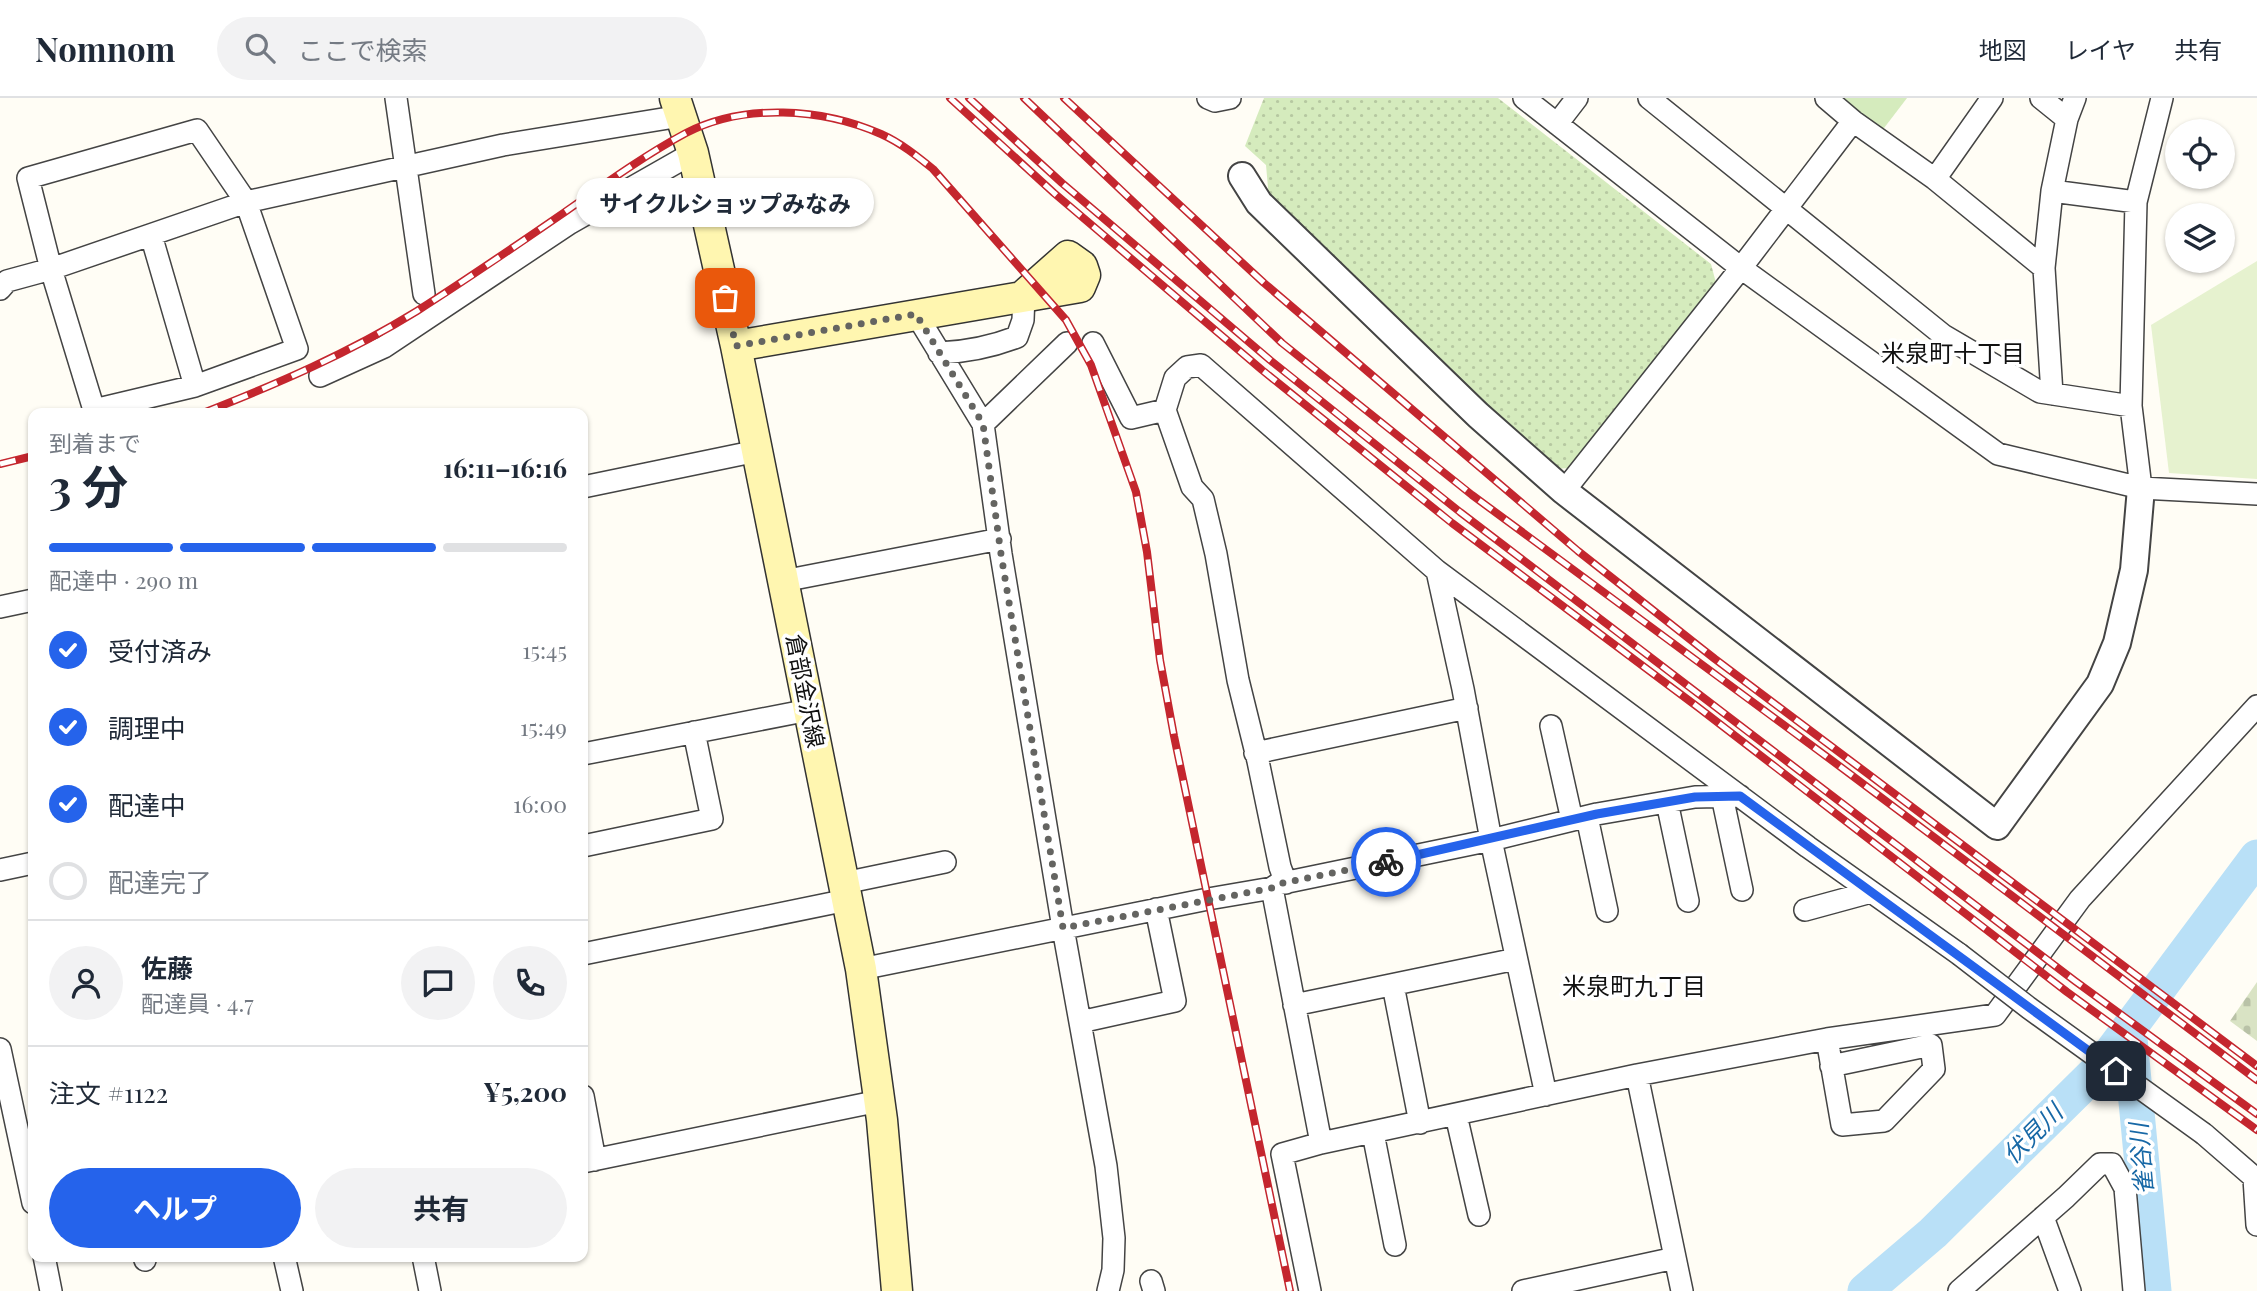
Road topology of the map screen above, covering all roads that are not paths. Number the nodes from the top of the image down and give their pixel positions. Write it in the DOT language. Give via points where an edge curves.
graph roads {
  1 [pos="396,98"];
  2 [pos="1210,98"];
  3 [pos="1230,98"];
  4 [pos="1524,98"];
  5 [pos="1577,98"];
  6 [pos="1649,98"];
  7 [pos="1826,98"];
  8 [pos="1992,98"];
  9 [pos="2041,98"];
  10 [pos="2075,98"];
  11 [pos="2162,98"];
  12 [pos="678,107"];
  13 [pos="2067,119"];
  14 [pos="1853,121"];
  15 [pos="1557,124"];
  16 [pos="693,153"];
  17 [pos="407,165"];
  18 [pos="1242,176"];
  19 [pos="1935,179"];
  20 [pos="2052,191"];
  21 [pos="246,202"];
  22 [pos="2136,202"];
  23 [pos="1786,209"];
  24 [pos="151,235"];
  25 [pos="1741,268"];
  26 [pos="2044,268"];
  27 [pos="51,270"];
  28 [pos="0,289"];
  29 [pos="424,294"];
  30 [pos="1024,295"];
  31 [pos="916,314"];
  32 [pos="1067,342"];
  33 [pos="1093,343"];
  34 [pos="736,346"];
  35 [pos="939,353"];
  36 [pos="320,376"];
  37 [pos="195,386"];
  38 [pos="2052,394"];
  39 [pos="2131,406"];
  40 [pos="93,408"];
  41 [pos="102,408"];
  42 [pos="1165,410"];
  43 [pos="983,424"];
  44 [pos="757,452"];
  45 [pos="588,486"];
  46 [pos="2141,488"];
  47 [pos="1564,491"];
  48 [pos="2257,495"];
  49 [pos="1000,539"];
  50 [pos="1437,571"];
  51 [pos="783,581"];
  52 [pos="28,601"];
  53 [pos="0,607"];
  54 [pos="2257,706"];
  55 [pos="1466,708"];
  56 [pos="809,710"];
  57 [pos="1551,726"];
  58 [pos="694,732"];
  59 [pos="588,753"];
  60 [pos="1255,754"];
  61 [pos="1731,796"];
  62 [pos="1667,802"];
  63 [pos="1580,818"];
  64 [pos="1491,839"];
  65 [pos="588,845"];
  66 [pos="945,862"];
  67 [pos="28,864"];
  68 [pos="0,870"];
  69 [pos="1279,885"];
  70 [pos="1742,890"];
  71 [pos="846,891"];
  72 [pos="1871,892"];
  73 [pos="1688,901"];
  74 [pos="1156,909"];
  75 [pos="1805,910"];
  76 [pos="1607,911"];
  77 [pos="1063,928"];
  78 [pos="588,953"];
  79 [pos="1517,959"];
  80 [pos="862,969"];
  81 [pos="1393,985"];
  82 [pos="1294,1005"];
  83 [pos="1080,1022"];
  84 [pos="1827,1040"];
  85 [pos="0,1049"];
  86 [pos="1831,1066"];
  87 [pos="1637,1075"];
  88 [pos="1546,1096"];
  89 [pos="879,1101"];
  90 [pos="1456,1115"];
  91 [pos="1420,1123"];
  92 [pos="1373,1133"];
  93 [pos="18,1142"];
  94 [pos="1321,1143"];
  95 [pos="589,1161"];
  96 [pos="2255,1179"];
  97 [pos="28,1183"];
  98 [pos="1479,1214"];
  99 [pos="2043,1217"];
  100 [pos="2257,1225"];
  101 [pos="1395,1245"];
  102 [pos="1675,1258"];
  103 [pos="45,1262"];
  104 [pos="285,1262"];
  105 [pos="424,1262"];
  106 [pos="1971,1287"];
  107 [pos="51,1291"];
  108 [pos="292,1291"];
  109 [pos="430,1291"];
  110 [pos="897,1291"];
  111 [pos="1108,1291"];
  112 [pos="1310,1291"];
  113 [pos="1524,1291"];
  114 [pos="1682,1291"];
  115 [pos="2070,1291"];
  116 [pos="2134,1291"];
  1 -- 17 [label="street"];
  2 -- 3 [label="street"];
  4 -- 15 [label="street"];
  5 -- 15 [label="street"];
  6 -- 23 [label="street"];
  7 -- 14 [label="street"];
  8 -- 19 [label="street"];
  9 -- 13 [label="street"];
  10 -- 13 [label="street"];
  11 -- 22 [label="street"];
  12 -- 16 [label="main road, 倉部金沢線"];
  12 -- 17 [label="street"];
  13 -- 20 [label="street"];
  14 -- 19 [label="street"];
  14 -- 23 [label="street"];
  15 -- 25 [label="street"];
  16 -- 34 [label="main road, 倉部金沢線"];
  16 -- 36 [label="street" via="570,223 384,347"];
  17 -- 21 [label="street"];
  17 -- 29 [label="street"];
  18 -- 47 [label="street" via="1259,203 1478,415"];
  19 -- 26 [label="street"];
  20 -- 22 [label="street"];
  20 -- 26 [label="street"];
  21 -- 24 [label="street"];
  21 -- 27 [label="street" via="197,130 28,178"];
  21 -- 37 [label="street" via="297,349"];
  22 -- 39 [label="street"];
  23 -- 25 [label="street"];
  23 -- 38 [label="street" via="1943,335 2040,392"];
  24 -- 27 [label="street"];
  24 -- 37 [label="street"];
  25 -- 46 [label="street" via="1998,454"];
  25 -- 47 [label="street"];
  26 -- 38 [label="street"];
  27 -- 28 [label="street" via="7,281"];
  27 -- 40 [label="street"];
  30 -- 31 [label="main road"];
  30 -- 35 [label="street" via="1017,337 983,348"];
  31 -- 34 [label="main road"];
  31 -- 35 [label="street"];
  32 -- 43 [label="street"];
  33 -- 42 [label="street" via="1131,418"];
  34 -- 44 [label="main road, 倉部金沢線"];
  35 -- 43 [label="street"];
  37 -- 41 [label="street"];
  38 -- 39 [label="street"];
  39 -- 46 [label="street"];
  42 -- 50 [label="street" via="1175,378 1186,367 1201,366"];
  42 -- 60 [label="street" via="1192,487 1203,499"];
  43 -- 49 [label="street"];
  44 -- 45 [label="street"];
  44 -- 51 [label="main road, 倉部金沢線"];
  46 -- 47 [label="street" via="2134,570 2117,643 2100,684 1997,826"];
  46 -- 48 [label="street"];
  49 -- 51 [label="street"];
  49 -- 77 [label="street"];
  50 -- 55 [label="street"];
  50 -- 61 [label="street"];
  51 -- 56 [label="main road, 倉部金沢線"];
  52 -- 53 [label="street"];
  54 -- 84 [label="street" via="2080,899 1995,1015"];
  55 -- 60 [label="street"];
  55 -- 64 [label="street"];
  56 -- 58 [label="street"];
  56 -- 71 [label="main road, 倉部金沢線"];
  57 -- 63 [label="street"];
  58 -- 59 [label="street"];
  58 -- 65 [label="street" via="712,819"];
  60 -- 69 [label="street" via="1280,867"];
  61 -- 62 [label="street"];
  61 -- 70 [label="street"];
  61 -- 72 [label="street"];
  62 -- 63 [label="street"];
  62 -- 73 [label="street"];
  63 -- 64 [label="street"];
  63 -- 76 [label="street"];
  64 -- 69 [label="street"];
  64 -- 79 [label="street"];
  66 -- 71 [label="street"];
  67 -- 68 [label="street"];
  69 -- 74 [label="street"];
  69 -- 82 [label="street"];
  71 -- 78 [label="street"];
  71 -- 80 [label="main road, 倉部金沢線"];
  72 -- 75 [label="street"];
  72 -- 96 [label="street, bridge" via="2204,1134"];
  74 -- 77 [label="street"];
  74 -- 83 [label="street" via="1175,1001"];
  77 -- 80 [label="street"];
  77 -- 83 [label="street"];
  79 -- 81 [label="street"];
  79 -- 88 [label="street"];
  80 -- 89 [label="main road, 倉部金沢線"];
  81 -- 82 [label="street"];
  81 -- 91 [label="street"];
  82 -- 94 [label="street"];
  83 -- 111 [label="street" via="1111,1204 1113,1270"];
  84 -- 86 [label="street"];
  84 -- 87 [label="street"];
  85 -- 93 [label="street"];
  86 -- 86 [label="street" via="1842,1125 1884,1121 1934,1069 1931,1045"];
  87 -- 88 [label="street"];
  87 -- 102 [label="street"];
  88 -- 90 [label="street"];
  89 -- 95 [label="street"];
  89 -- 110 [label="main road, 倉部金沢線"];
  90 -- 91 [label="street"];
  90 -- 98 [label="street"];
  91 -- 92 [label="street"];
  92 -- 94 [label="street"];
  92 -- 101 [label="street"];
  93 -- 97 [label="street"];
  94 -- 112 [label="street" via="1282,1154"];
  96 -- 100 [label="street"];
  99 -- 106 [label="street"];
  99 -- 115 [label="street"];
  99 -- 116 [label="street" via="2101,1164 2112,1164 2125,1188"];
  102 -- 113 [label="street"];
  102 -- 114 [label="street"];
  103 -- 107 [label="street"];
  104 -- 108 [label="street"];
  105 -- 109 [label="street"];
}
